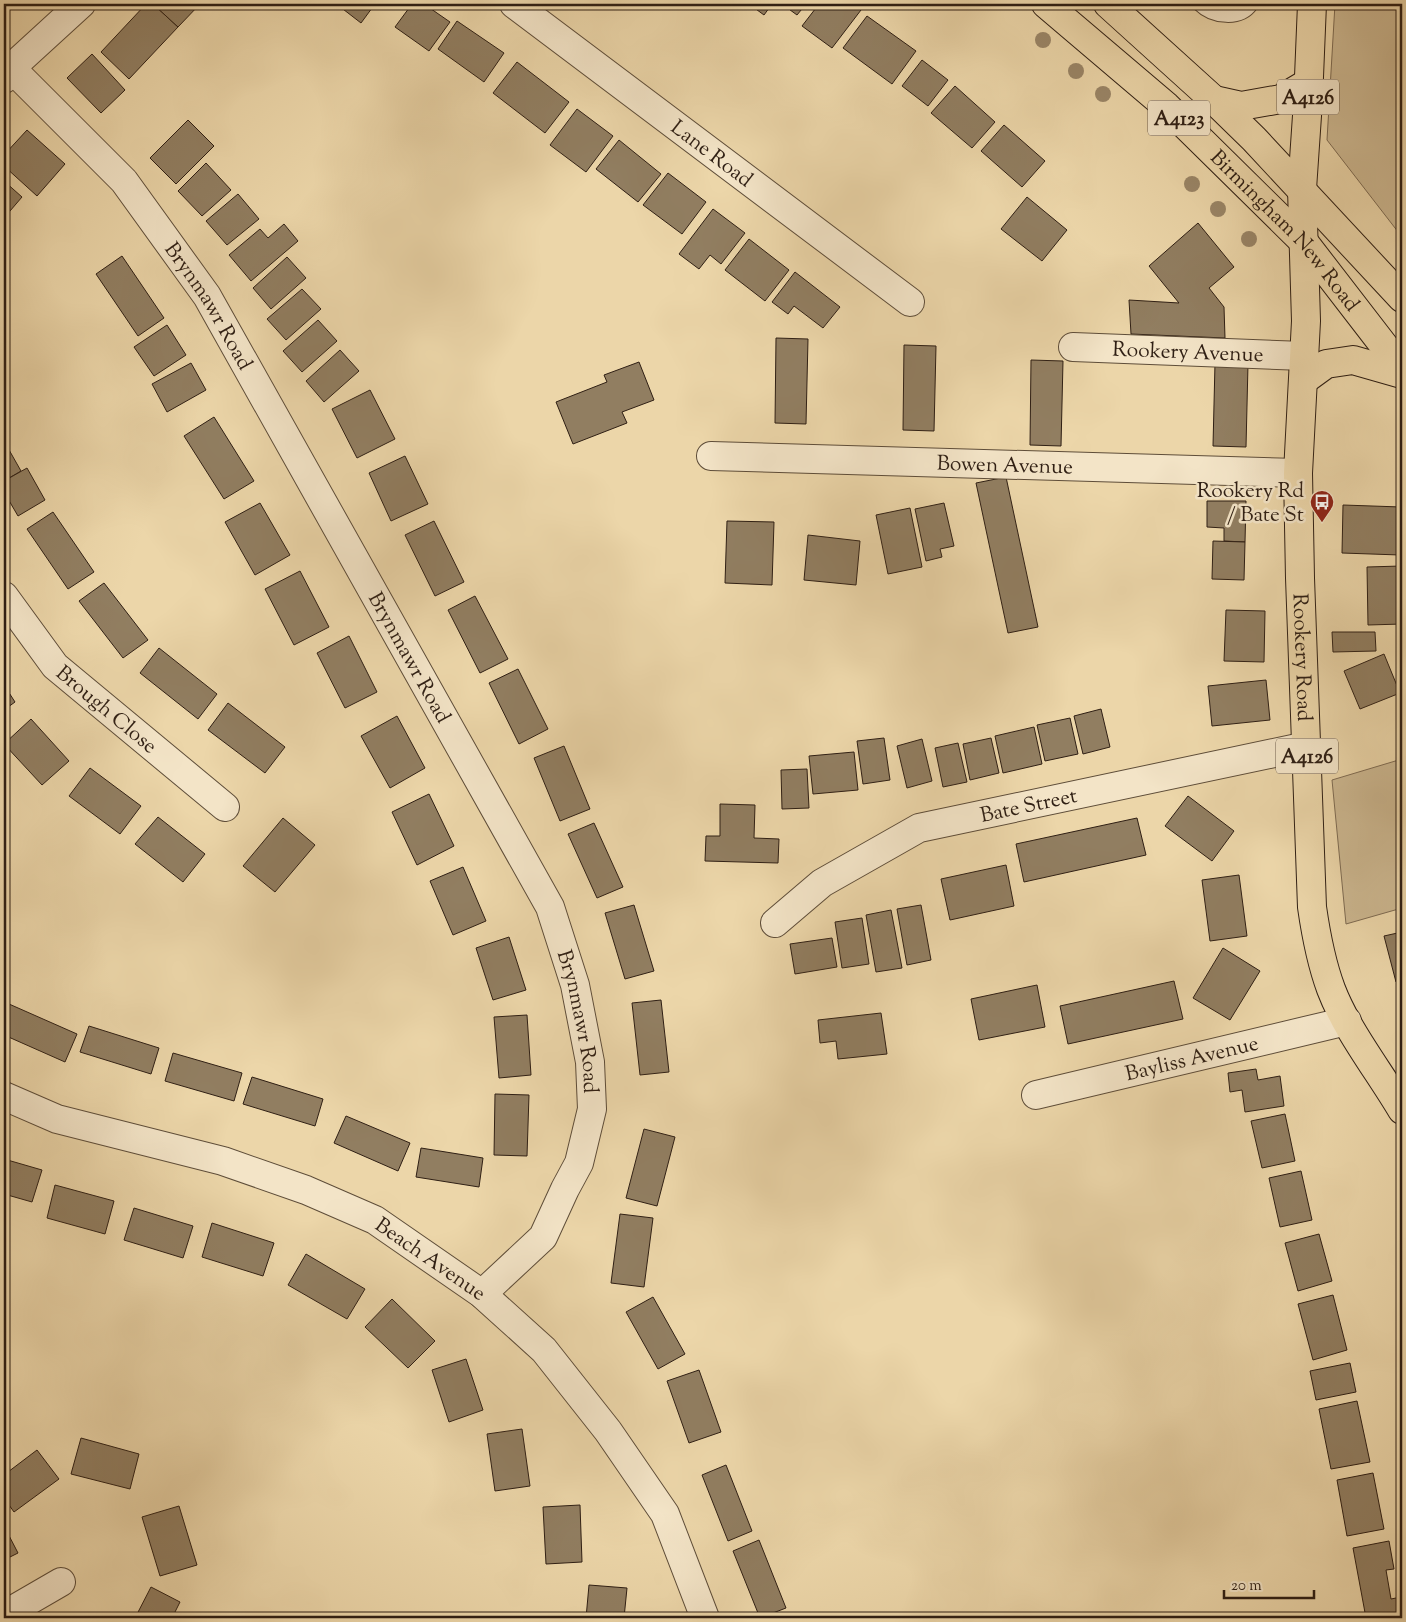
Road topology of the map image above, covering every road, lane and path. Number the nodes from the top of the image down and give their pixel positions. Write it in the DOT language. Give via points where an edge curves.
graph roads {
  1 [pos="81,4"];
  2 [pos="514,4"];
  3 [pos="1046,4"];
  4 [pos="1108,4"];
  5 [pos="1200,4"];
  6 [pos="1251,4"];
  7 [pos="1312,4"];
  8 [pos="8,74"];
  9 [pos="1308,83"];
  10 [pos="1214,100"];
  11 [pos="1302,189"];
  12 [pos="1304,242"];
  13 [pos="1402,298"];
  14 [pos="910,302"];
  15 [pos="1073,347"];
  16 [pos="1304,368"];
  17 [pos="1402,369"];
  18 [pos="1402,374"];
  19 [pos="711,456"];
  20 [pos="1298,472"];
  21 [pos="4,596"];
  22 [pos="1307,746"];
  23 [pos="225,807"];
  24 [pos="775,923"];
  25 [pos="1347,1021"];
  26 [pos="1036,1095"];
  27 [pos="4,1096"];
  28 [pos="1402,1110"];
  29 [pos="482,1294"];
  30 [pos="61,1582"];
  31 [pos="4,1615"];
  32 [pos="705,1618"];
  1 -- 8 [label="street"];
  2 -- 14 [label="street, Lane Road"];
  3 -- 12 [label="main road, Birmingham New Road / A4123" via="1166,106"];
  4 -- 10 [label="main road, Birmingham New Road / A4123"];
  5 -- 6 [label="lane" via="1220,15 1236,14"];
  7 -- 9 [label="main road, A4126"];
  8 -- 29 [label="street, Brynmawr Road" via="124,181 207,296 550,907 575,985 590,1062 592,1109 579,1163 543,1237"];
  9 -- 10 [label="main road" via="1280,99 1241,106"];
  9 -- 11 [label="main road, A4126"];
  10 -- 11 [label="main road, Birmingham New Road / A4123"];
  11 -- 12 [label="main road, A4126"];
  11 -- 13 [label="main road, Birmingham New Road / A4123"];
  12 -- 16 [label="main road, Rookery Road / A4126"];
  12 -- 17 [label="main road, Birmingham New Road / A4123"];
  15 -- 16 [label="street, Rookery Avenue"];
  16 -- 18 [label="main road" via="1353,360"];
  16 -- 20 [label="main road, Rookery Road / A4126"];
  19 -- 20 [label="street, Bowen Avenue"];
  20 -- 22 [label="main road, Rookery Road / A4126"];
  21 -- 23 [label="street, Brough Close" via="55,666"];
  22 -- 24 [label="street, Bate Street" via="919,828 822,883"];
  22 -- 25 [label="main road, Rookery Road / A4126" via="1312,907 1319,951 1331,989"];
  25 -- 26 [label="street, Bayliss Avenue"];
  25 -- 28 [label="main road, Rookery Road / A4126"];
  27 -- 29 [label="street, Beach Avenue" via="57,1118 223,1161 306,1190 375,1220"];
  29 -- 32 [label="street, Beach Avenue" via="544,1350 613,1438 665,1514"];
  30 -- 31 [label="street"];
}
